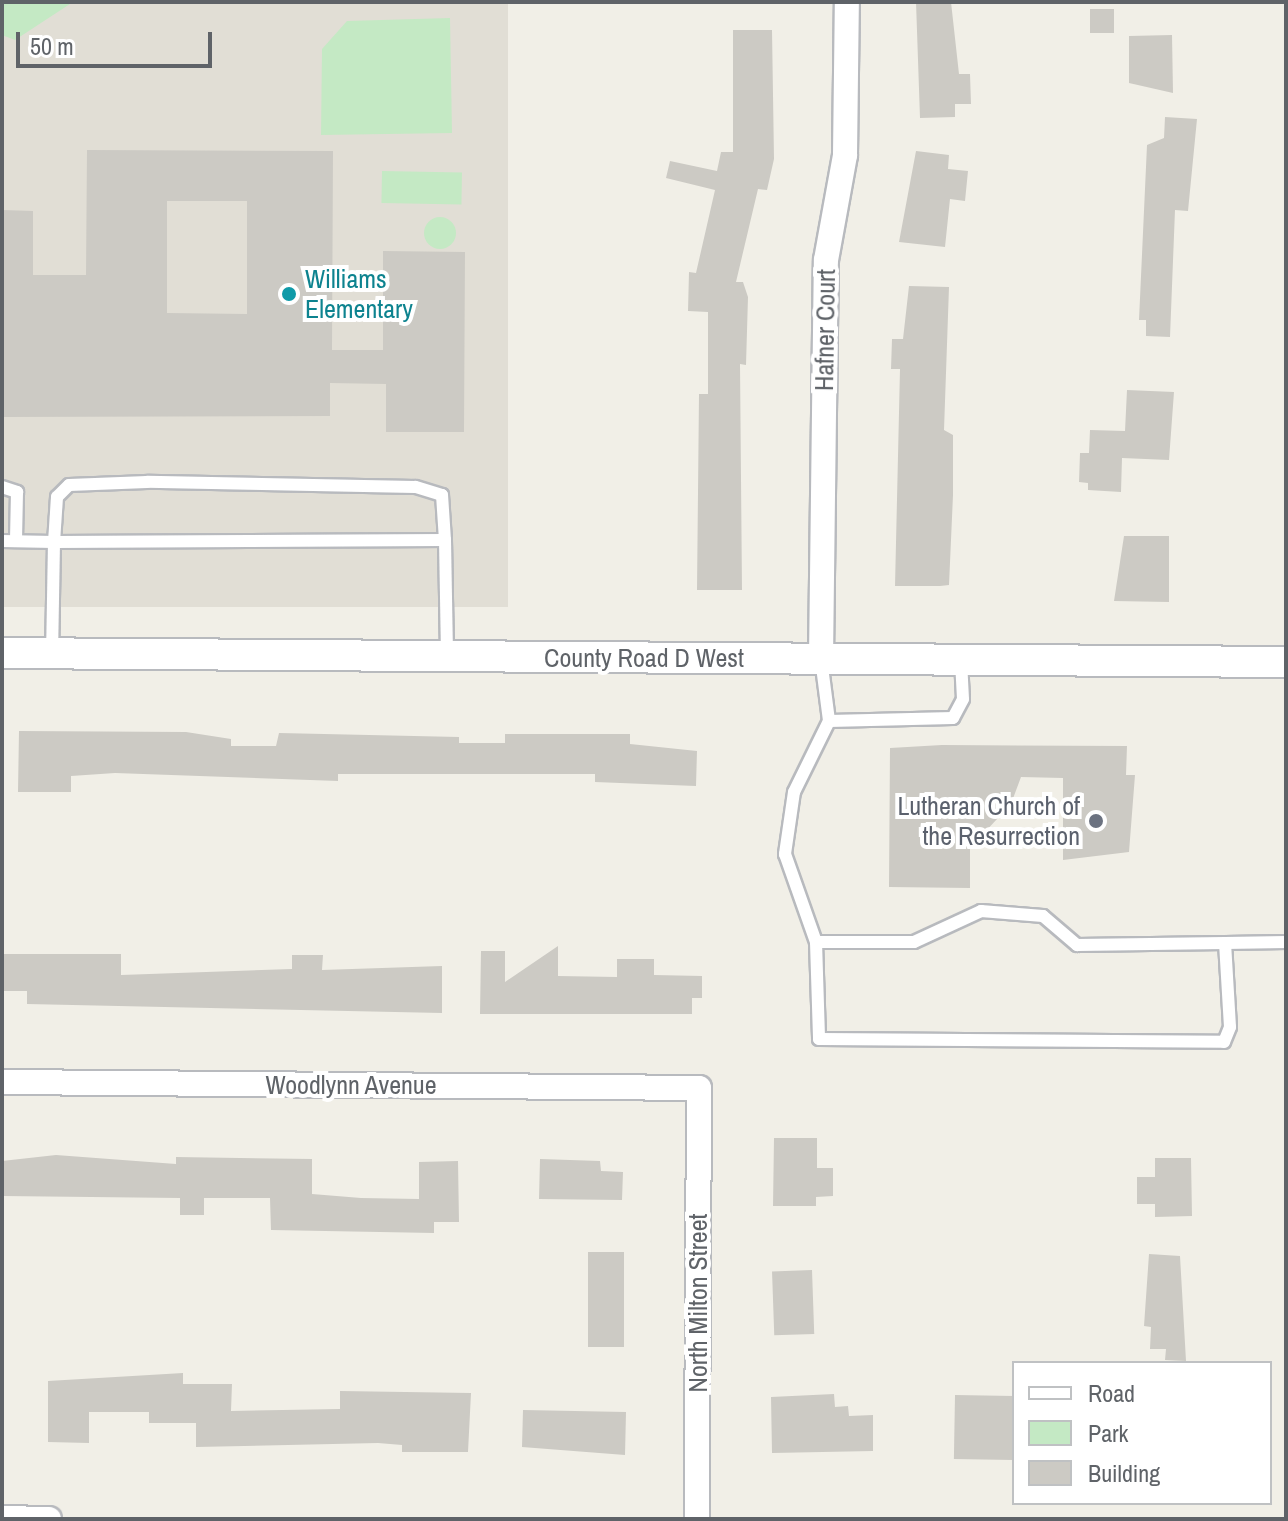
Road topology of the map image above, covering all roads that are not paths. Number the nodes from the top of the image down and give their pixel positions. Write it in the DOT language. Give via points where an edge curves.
graph roads {
  1 [pos="847,2"];
  2 [pos="2,487"];
  3 [pos="445,540"];
  4 [pos="2,541"];
  5 [pos="16,541"];
  6 [pos="54,542"];
  7 [pos="2,653"];
  8 [pos="52,653"];
  9 [pos="447,656"];
  10 [pos="821,659"];
  11 [pos="961,660"];
  12 [pos="1286,662"];
  13 [pos="829,721"];
  14 [pos="816,942"];
  15 [pos="1286,942"];
  16 [pos="1225,943"];
  17 [pos="2,1082"];
  18 [pos="699,1088"];
  19 [pos="2,1518"];
  20 [pos="49,1519"];
  21 [pos="697,1519"];
  1 -- 10 [label="street, Hafner Court" via="845,155 826,260"];
  2 -- 5 [label="lane" via="17,492"];
  3 -- 6 [label="lane"];
  3 -- 6 [label="lane" via="442,495 415,487 147,482 69,485 57,497"];
  3 -- 9 [label="lane"];
  4 -- 5 [label="lane"];
  5 -- 6 [label="lane"];
  6 -- 8 [label="lane"];
  7 -- 8 [label="street, County Road D West"];
  8 -- 9 [label="street, County Road D West"];
  9 -- 10 [label="street, County Road D West"];
  10 -- 11 [label="street, County Road D West"];
  10 -- 13 [label="lane"];
  11 -- 12 [label="street, County Road D West"];
  11 -- 13 [label="lane" via="963,699 953,718"];
  13 -- 14 [label="lane" via="786,819 785,854"];
  14 -- 16 [label="lane" via="914,942 981,911 1043,916 1077,945"];
  14 -- 16 [label="lane" via="819,1039 1208,1042 1224,1042 1230,1027"];
  15 -- 16 [label="lane"];
  17 -- 18 [label="street, Woodlynn Avenue"];
  18 -- 21 [label="street, North Milton Street"];
  19 -- 20 [label="street"];
}
